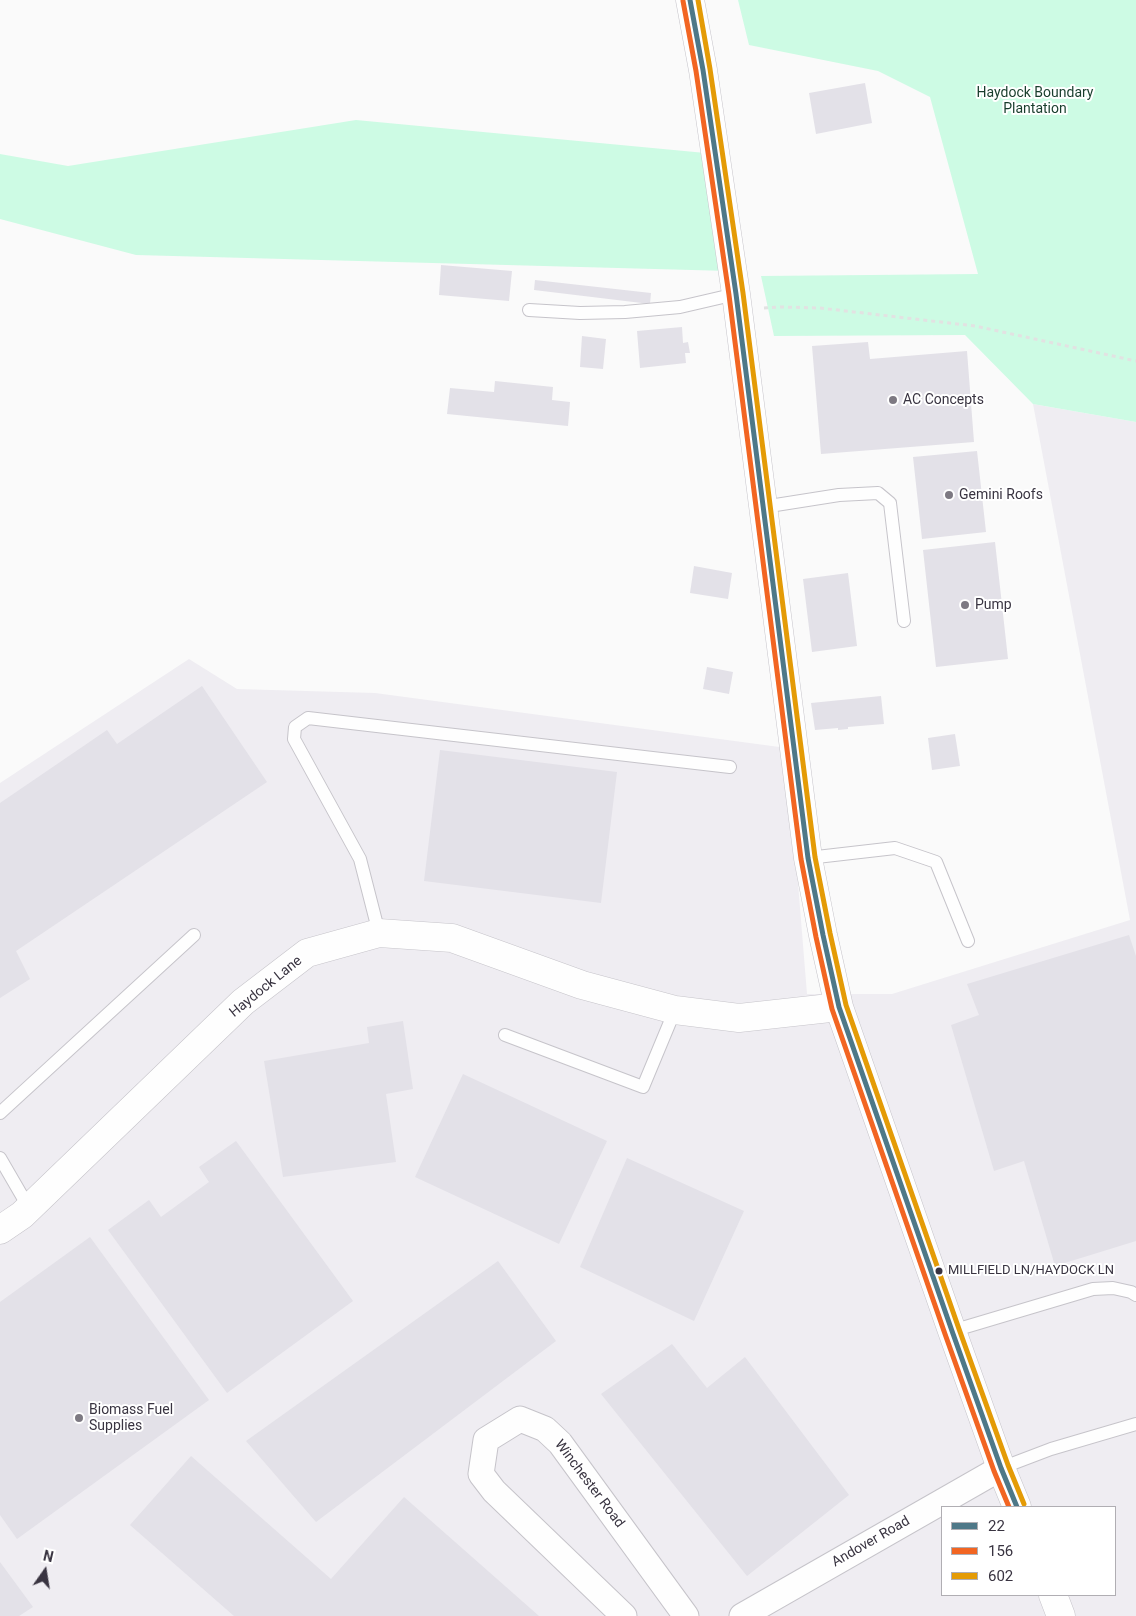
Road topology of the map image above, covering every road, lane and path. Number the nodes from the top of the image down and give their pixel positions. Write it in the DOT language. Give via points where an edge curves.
graph roads {
  1 [pos="690,0"];
  2 [pos="737,302"];
  3 [pos="529,310"];
  4 [pos="1136,361"];
  5 [pos="763,507"];
  6 [pos="904,621"];
  7 [pos="730,767"];
  8 [pos="808,858"];
  9 [pos="379,933"];
  10 [pos="194,936"];
  11 [pos="968,941"];
  12 [pos="839,1007"];
  13 [pos="675,1010"];
  14 [pos="505,1035"];
  15 [pos="0,1113"];
  16 [pos="0,1158"];
  17 [pos="29,1208"];
  18 [pos="0,1230"];
  19 [pos="1136,1295"];
  20 [pos="952,1331"];
  21 [pos="1136,1424"];
  22 [pos="1001,1468"];
  23 [pos="1017,1506"];
  24 [pos="1053,1596"];
  25 [pos="624,1616"];
  26 [pos="686,1616"];
  27 [pos="742,1616"];
  28 [pos="1061,1616"];
  1 -- 2 [label="street"];
  2 -- 3 [label="lane" via="625,312"];
  2 -- 4 [label="path" via="975,326"];
  2 -- 5 [label="street"];
  5 -- 6 [label="lane" via="839,495 878,493 890,503"];
  5 -- 8 [label="street"];
  7 -- 9 [label="lane" via="308,718 295,726 294,739 360,859"];
  8 -- 11 [label="lane" via="895,848 936,862"];
  8 -- 12 [label="street"];
  9 -- 13 [label="street, Haydock Lane" via="452,938 582,985"];
  9 -- 17 [label="street, Haydock Lane" via="307,953 243,1002"];
  10 -- 15 [label="lane"];
  12 -- 13 [label="street, Haydock Lane" via="739,1018"];
  12 -- 20 [label="street"];
  13 -- 14 [label="lane" via="643,1087"];
  16 -- 17 [label="lane"];
  17 -- 18 [label="street, Haydock Lane"];
  19 -- 20 [label="lane" via="1113,1288 1093,1289"];
  20 -- 22 [label="street"];
  21 -- 22 [label="lane" via="1051,1449"];
  22 -- 23 [label="street"];
  22 -- 27 [label="street, Andover Road"];
  24 -- 28 [label="street"];
  25 -- 26 [label="street, Winchester Road" via="494,1491 481,1474 486,1440 520,1419 545,1429 560,1443"];
}
